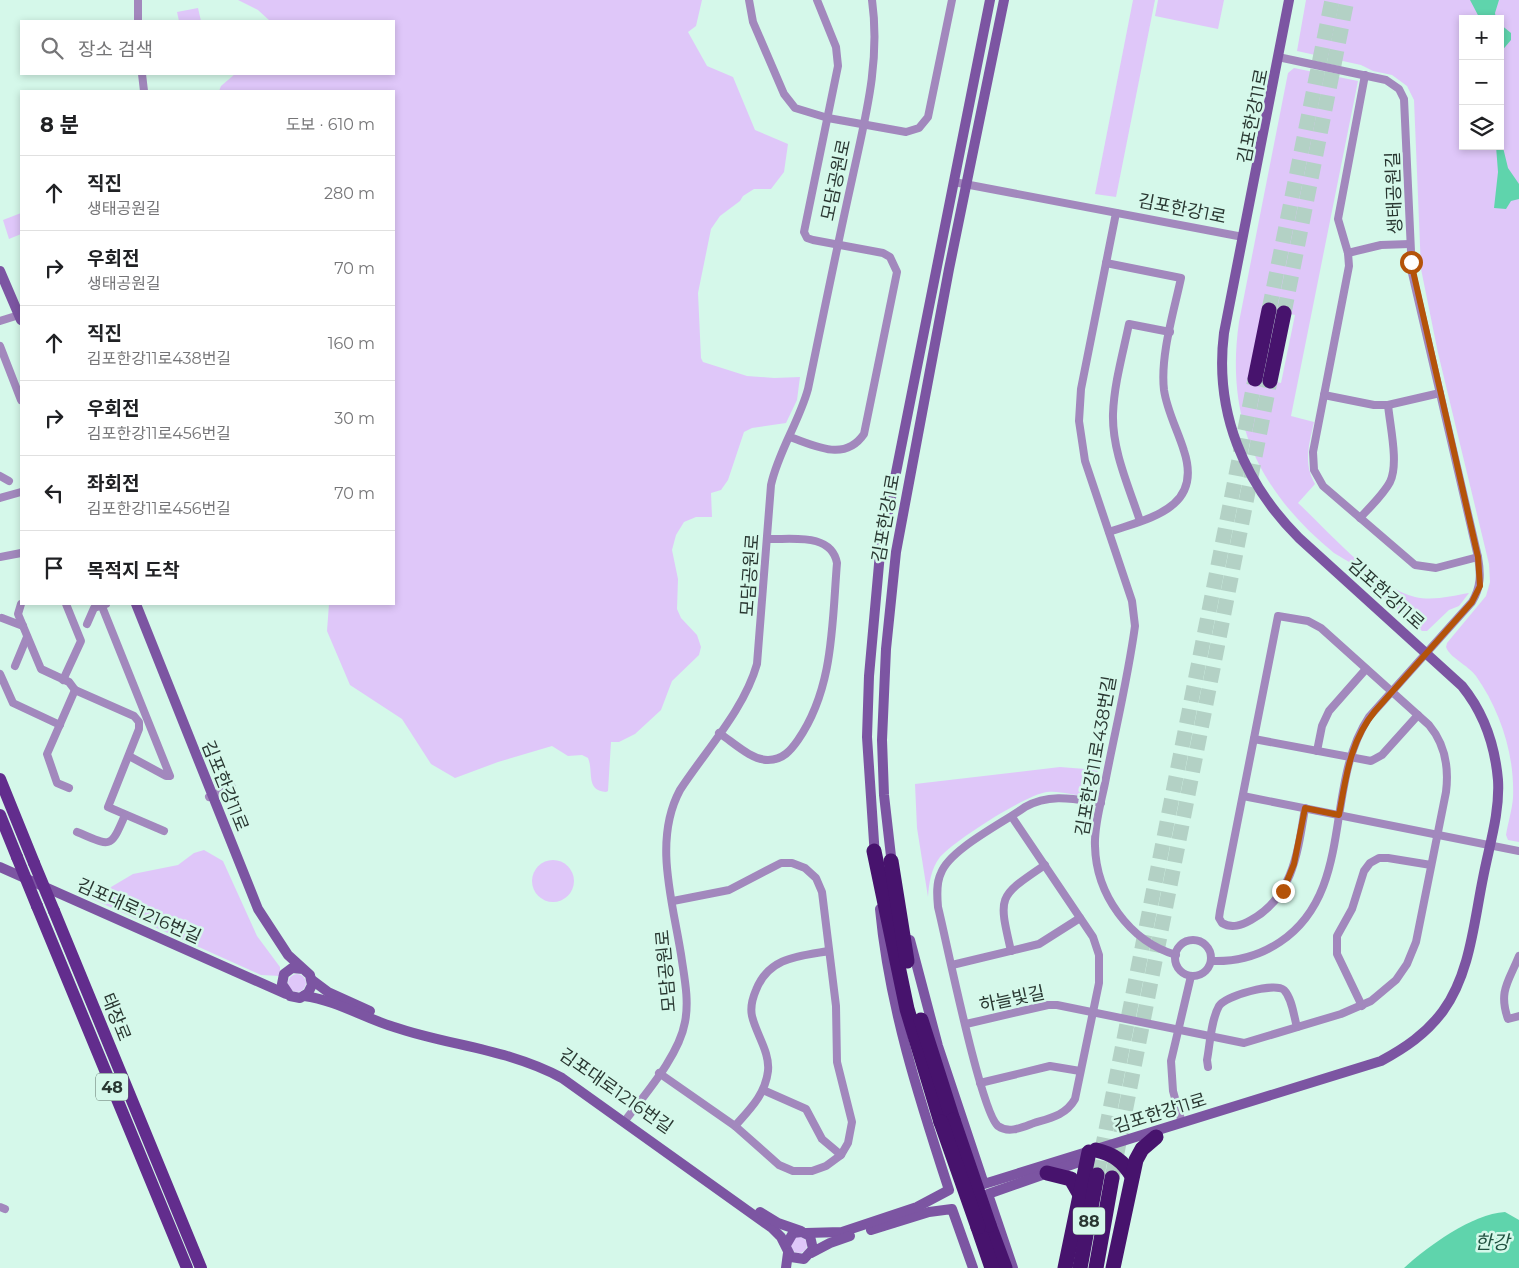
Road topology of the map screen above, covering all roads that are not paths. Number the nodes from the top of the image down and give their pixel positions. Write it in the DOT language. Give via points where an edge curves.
graph roads {
  1 [pos="138,0"];
  2 [pos="750,0"];
  3 [pos="817,0"];
  4 [pos="872,0"];
  5 [pos="952,0"];
  6 [pos="990,0"];
  7 [pos="1004,0"];
  8 [pos="1289,0"];
  9 [pos="1293,0"];
  10 [pos="138,20"];
  11 [pos="1280,58"];
  12 [pos="142,75"];
  13 [pos="1364,75"];
  14 [pos="144,90"];
  15 [pos="828,118"];
  16 [pos="863,124"];
  17 [pos="954,182"];
  18 [pos="968,184"];
  19 [pos="1116,213"];
  20 [pos="1243,237"];
  21 [pos="838,244"];
  22 [pos="1410,244"];
  23 [pos="1348,253"];
  24 [pos="1106,264"];
  25 [pos="0,271"];
  26 [pos="0,279"];
  27 [pos="1269,310"];
  28 [pos="1284,313"];
  29 [pos="19,317"];
  30 [pos="0,322"];
  31 [pos="1170,332"];
  32 [pos="0,346"];
  33 [pos="1255,378"];
  34 [pos="1270,382"];
  35 [pos="1440,393"];
  36 [pos="1324,395"];
  37 [pos="20,397"];
  38 [pos="1388,405"];
  39 [pos="790,437"];
  40 [pos="0,476"];
  41 [pos="9,481"];
  42 [pos="20,492"];
  43 [pos="0,498"];
  44 [pos="1360,518"];
  45 [pos="1140,521"];
  46 [pos="1108,532"];
  47 [pos="767,539"];
  48 [pos="20,553"];
  49 [pos="0,556"];
  50 [pos="1478,557"];
  51 [pos="21,605"];
  52 [pos="66,605"];
  53 [pos="101,605"];
  54 [pos="103,605"];
  55 [pos="132,605"];
  56 [pos="136,605"];
  57 [pos="2,618"];
  58 [pos="86,624"];
  59 [pos="23,626"];
  60 [pos="27,637"];
  61 [pos="1427,652"];
  62 [pos="15,666"];
  63 [pos="1366,668"];
  64 [pos="0,674"];
  65 [pos="63,680"];
  66 [pos="75,690"];
  67 [pos="1392,692"];
  68 [pos="1418,715"];
  69 [pos="60,725"];
  70 [pos="719,733"];
  71 [pos="1254,739"];
  72 [pos="1317,751"];
  73 [pos="129,756"];
  74 [pos="1350,758"];
  75 [pos="0,779"];
  76 [pos="232,787"];
  77 [pos="69,788"];
  78 [pos="210,796"];
  79 [pos="1243,796"];
  80 [pos="1101,804"];
  81 [pos="1305,808"];
  82 [pos="0,815"];
  83 [pos="126,815"];
  84 [pos="1339,815"];
  85 [pos="1012,816"];
  86 [pos="164,831"];
  87 [pos="78,832"];
  88 [pos="1438,834"];
  89 [pos="1490,844"];
  90 [pos="874,851"];
  91 [pos="1519,851"];
  92 [pos="891,862"];
  93 [pos="1045,865"];
  94 [pos="1431,866"];
  95 [pos="0,867"];
  96 [pos="673,901"];
  97 [pos="1080,918"];
  98 [pos="1011,951"];
  99 [pos="829,952"];
  100 [pos="1176,954"];
  101 [pos="1519,956"];
  102 [pos="1211,961"];
  103 [pos="952,965"];
  104 [pos="303,968"];
  105 [pos="285,975"];
  106 [pos="1191,976"];
  107 [pos="312,980"];
  108 [pos="266,984"];
  109 [pos="286,994"];
  110 [pos="304,996"];
  111 [pos="1362,1006"];
  112 [pos="1093,1012"];
  113 [pos="1519,1016"];
  114 [pos="966,1024"];
  115 [pos="1297,1027"];
  116 [pos="1178,1030"];
  117 [pos="1212,1037"];
  118 [pos="1208,1067"];
  119 [pos="1080,1071"];
  120 [pos="659,1073"];
  121 [pos="1346,1073"];
  122 [pos="980,1082"];
  123 [pos="763,1090"];
  124 [pos="626,1120"];
  125 [pos="947,1121"];
  126 [pos="1182,1123"];
  127 [pos="735,1126"];
  128 [pos="1156,1137"];
  129 [pos="1095,1153"];
  130 [pos="841,1154"];
  131 [pos="1047,1173"];
  132 [pos="1132,1176"];
  133 [pos="984,1184"];
  134 [pos="948,1190"];
  135 [pos="1079,1192"];
  136 [pos="988,1194"];
  137 [pos="952,1209"];
  138 [pos="983,1226"];
  139 [pos="804,1232"];
  140 [pos="787,1249"];
  141 [pos="808,1256"];
  142 [pos="187,1268"];
  143 [pos="201,1268"];
  144 [pos="786,1268"];
  145 [pos="792,1268"];
  146 [pos="973,1268"];
  147 [pos="992,1268"];
  148 [pos="1005,1268"];
  149 [pos="1013,1268"];
  150 [pos="1065,1268"];
  151 [pos="1080,1268"];
  152 [pos="1096,1268"];
  153 [pos="1113,1268"];
  1 -- 10 [label="street"];
  2 -- 15 [label="street" via="753,22 789,102 800,111"];
  3 -- 15 [label="street" via="838,56"];
  4 -- 16 [label="street, 모담공원로" via="876,47"];
  5 -- 16 [label="street" via="930,109 924,123 906,132"];
  6 -- 17 [label="street, 김포한강1로"];
  7 -- 18 [label="street, 김포한강1로"];
  8 -- 11 [label="street, 김포한강11로"];
  9 -- 11 [label="street, 김포한강11로"];
  11 -- 13 [label="street, 생태공원길"];
  11 -- 20 [label="street, 김포한강11로"];
  12 -- 14 [label="street"];
  13 -- 22 [label="street, 생태공원길" via="1390,82 1404,99"];
  13 -- 23 [label="street" via="1338,219"];
  15 -- 16 [label="street"];
  15 -- 21 [label="street" via="804,232 813,240"];
  16 -- 21 [label="street, 모담공원로"];
  17 -- 18 [label="street, 김포한강1로"];
  17 -- 90 [label="street, 김포한강1로" via="880,553 870,658 867,737"];
  18 -- 19 [label="street, 김포한강1로"];
  18 -- 92 [label="street, 김포한강1로" via="904,501 889,604 882,749"];
  19 -- 20 [label="street, 김포한강1로"];
  19 -- 24 [label="street, 김포한강11로438번길"];
  20 -- 61 [label="street, 김포한강11로" via="1221,363 1228,420 1242,458 1264,498 1287,526"];
  21 -- 39 [label="street, 모담공원로" via="808,389"];
  21 -- 39 [label="street" via="883,252 890,257 897,272 867,426 859,442 843,450 833,451"];
  22 -- 23 [label="street" via="1381,245"];
  22 -- 35 [label="street, 생태공원길" via="1413,279"];
  23 -- 36 [label="street" via="1348,271"];
  24 -- 31 [label="street" via="1181,278"];
  24 -- 46 [label="street, 김포한강11로438번길" via="1079,412 1083,453"];
  25 -- 29 [label="street"];
  26 -- 29 [label="street"];
  27 -- 33 [label="highway"];
  28 -- 34 [label="highway"];
  29 -- 30 [label="street"];
  31 -- 45 [label="street" via="1164,390 1187,459 1187,480 1180,497 1170,509"];
  31 -- 45 [label="street" via="1129,324 1116,389 1113,415 1117,451"];
  32 -- 37 [label="street"];
  35 -- 38 [label="street"];
  35 -- 50 [label="street, 생태공원길"];
  36 -- 38 [label="street"];
  36 -- 44 [label="street" via="1313,452 1314,470 1323,486"];
  38 -- 44 [label="street" via="1392,474 1388,485"];
  39 -- 47 [label="street, 모담공원로" via="774,472"];
  40 -- 41 [label="street"];
  42 -- 43 [label="street"];
  44 -- 50 [label="street" via="1400,554 1420,567 1443,566"];
  45 -- 46 [label="street"];
  46 -- 80 [label="street, 김포한강11로438번길" via="1132,601 1135,626"];
  47 -- 70 [label="street, 모담공원로" via="757,664 749,686"];
  47 -- 70 [label="street" via="819,541 831,548 835,555 837,563 825,680 811,718 785,755 770,760 760,759"];
  48 -- 49 [label="street"];
  50 -- 61 [label="street, 생태공원길" via="1480,579 1476,596"];
  51 -- 59 [label="street" via="18,614"];
  52 -- 65 [label="street" via="80,641"];
  53 -- 58 [label="street" via="94,608"];
  54 -- 73 [label="street" via="170,776"];
  55 -- 78 [label="street, 김포한강11로"];
  56 -- 78 [label="street, 김포한강11로"];
  57 -- 59 [label="street"];
  59 -- 60 [label="street"];
  60 -- 62 [label="street"];
  60 -- 65 [label="street" via="41,669"];
  61 -- 67 [label="street"];
  61 -- 89 [label="street, 김포한강11로" via="1469,694 1491,741 1498,790"];
  63 -- 67 [label="street"];
  63 -- 71 [label="street" via="1317,625 1278,616"];
  63 -- 72 [label="street" via="1329,711"];
  64 -- 69 [label="street" via="13,703"];
  65 -- 66 [label="street"];
  66 -- 69 [label="street"];
  66 -- 73 [label="street" via="134,716 139,722 140,729"];
  67 -- 68 [label="street"];
  67 -- 74 [label="street" via="1365,724"];
  68 -- 74 [label="street" via="1379,758 1367,761"];
  68 -- 88 [label="street, 하늘빛길" via="1436,735 1446,762 1447,784"];
  69 -- 77 [label="street" via="47,758 57,783"];
  70 -- 96 [label="street, 모담공원로" via="680,790 669,814 665,856"];
  71 -- 72 [label="street"];
  71 -- 79 [label="street"];
  72 -- 74 [label="street"];
  73 -- 83 [label="street" via="108,807"];
  74 -- 84 [label="street"];
  75 -- 143 [label="main road, 태장로 / 48, bridge"];
  76 -- 78 [label="street"];
  78 -- 104 [label="street, 김포한강11로" via="258,909 288,955"];
  78 -- 105 [label="street, 김포한강11로" via="255,910 284,957"];
  79 -- 81 [label="street"];
  79 -- 81 [label="street" via="1219,915 1222,923 1228,926 1257,916 1283,891 1294,864"];
  80 -- 85 [label="street, 하늘빛길" via="1070,798 1047,798"];
  80 -- 100 [label="street, 김포한강11로438번길" via="1094,845 1103,889 1116,911 1140,935 1154,946"];
  81 -- 84 [label="street"];
  82 -- 142 [label="main road, 태장로 / 48, bridge"];
  83 -- 86 [label="street"];
  83 -- 87 [label="street" via="115,839 110,842 104,843"];
  84 -- 88 [label="street"];
  84 -- 102 [label="street" via="1326,880 1308,916 1294,932 1269,949 1240,959"];
  85 -- 93 [label="street, 하늘빛길"];
  85 -- 103 [label="street, 하늘빛길" via="956,853 940,873 936,894"];
  88 -- 89 [label="street"];
  88 -- 94 [label="street, 하늘빛길"];
  89 -- 91 [label="street"];
  89 -- 121 [label="street, 김포한강11로" via="1463,970 1443,1011 1421,1036 1402,1050 1381,1062"];
  90 -- 125 [label="highway" via="921,1063"];
  90 -- 134 [label="street, 김포한강1로" via="884,946 893,995 923,1112"];
  92 -- 125 [label="highway" via="903,945"];
  92 -- 133 [label="street, 김포한강1로" via="930,1017"];
  93 -- 97 [label="street, 하늘빛길"];
  93 -- 98 [label="street" via="1016,885 1004,898 1002,914"];
  94 -- 111 [label="street, 하늘빛길" via="1411,956 1390,986"];
  94 -- 111 [label="street" via="1383,858 1370,863 1364,871 1355,902 1339,931 1335,946"];
  95 -- 108 [label="street, 김포대로1216번길"];
  96 -- 99 [label="street" via="729,890 776,864 799,864 812,872 820,884"];
  96 -- 120 [label="street, 모담공원로" via="685,977 686,1013 678,1043"];
  97 -- 98 [label="street" via="1039,944"];
  97 -- 112 [label="street, 하늘빛길" via="1099,955 1099,984"];
  98 -- 103 [label="street"];
  99 -- 123 [label="street" via="782,960 765,974 757,988 752,1014 767,1062"];
  99 -- 130 [label="street" via="836,1006 837,1062 852,1122 848,1143"];
  100 -- 102 [label="street" via="1185,942 1196,941 1209,950"];
  100 -- 106 [label="street" via="1177,967"];
  101 -- 113 [label="street" via="1502,1000 1508,1019"];
  102 -- 106 [label="street" via="1204,973"];
  103 -- 114 [label="street, 하늘빛길"];
  104 -- 105 [label="street" via="297,967"];
  104 -- 107 [label="street"];
  105 -- 108 [label="street"];
  105 -- 109 [label="street" via="283,989"];
  106 -- 116 [label="street"];
  107 -- 110 [label="street" via="311,989"];
  107 -- 124 [label="street, 김포대로1216번길" via="335,995 393,1020 546,1062"];
  108 -- 109 [label="street, 김포대로1216번길"];
  109 -- 110 [label="street" via="295,998"];
  110 -- 124 [label="street, 김포대로1216번길" via="329,1000 395,1028 529,1061 562,1078"];
  111 -- 115 [label="street, 하늘빛길"];
  112 -- 114 [label="street, 하늘빛길" via="1048,1005"];
  112 -- 116 [label="street, 하늘빛길"];
  112 -- 119 [label="street, 하늘빛길"];
  114 -- 122 [label="street, 하늘빛길"];
  115 -- 117 [label="street, 하늘빛길" via="1244,1043"];
  115 -- 117 [label="street" via="1288,994 1279,987 1270,986 1223,1002 1218,1008"];
  116 -- 117 [label="street, 하늘빛길"];
  116 -- 126 [label="street" via="1171,1077"];
  117 -- 118 [label="street"];
  119 -- 122 [label="street" via="1050,1066"];
  119 -- 122 [label="street, 하늘빛길" via="1075,1099 1064,1113 1014,1130 994,1122"];
  120 -- 124 [label="street, 모담공원로"];
  120 -- 127 [label="street"];
  121 -- 126 [label="street, 김포한강11로"];
  121 -- 128 [label="street, 김포한강11로"];
  123 -- 127 [label="street" via="756,1104"];
  123 -- 130 [label="street" via="806,1110 822,1139"];
  124 -- 139 [label="street, 김포대로1216번길" via="767,1216"];
  124 -- 140 [label="street, 김포대로1216번길" via="772,1228"];
  125 -- 138 [label="highway, bridge"];
  126 -- 129 [label="street, 김포한강11로"];
  127 -- 130 [label="street" via="772,1160 794,1171 820,1169"];
  128 -- 129 [label="street, 김포한강11로"];
  128 -- 132 [label="highway" via="1139,1154"];
  129 -- 131 [label="street, 김포한강11로"];
  129 -- 132 [label="highway" via="1124,1164"];
  129 -- 133 [label="street, 김포한강11로"];
  129 -- 135 [label="highway"];
  131 -- 135 [label="highway" via="1071,1179"];
  131 -- 136 [label="street, 김포한강11로"];
  132 -- 153 [label="highway"];
  133 -- 134 [label="street" via="973,1178 960,1178"];
  133 -- 136 [label="street"];
  134 -- 137 [label="street"];
  134 -- 139 [label="street, 김포대로1216번길" via="918,1207 842,1232"];
  135 -- 150 [label="highway"];
  136 -- 137 [label="street" via="976,1213 963,1215"];
  136 -- 149 [label="street"];
  137 -- 141 [label="street" via="929,1212 830,1243"];
  137 -- 146 [label="street"];
  138 -- 147 [label="highway"];
  138 -- 148 [label="highway"];
  139 -- 140 [label="street" via="789,1236"];
  139 -- 141 [label="street" via="812,1240"];
  140 -- 141 [label="street" via="795,1259"];
  140 -- 144 [label="street"];
  141 -- 145 [label="street"];
  151 -- 152 [label="highway, 88" via="1105,1176"];
}
